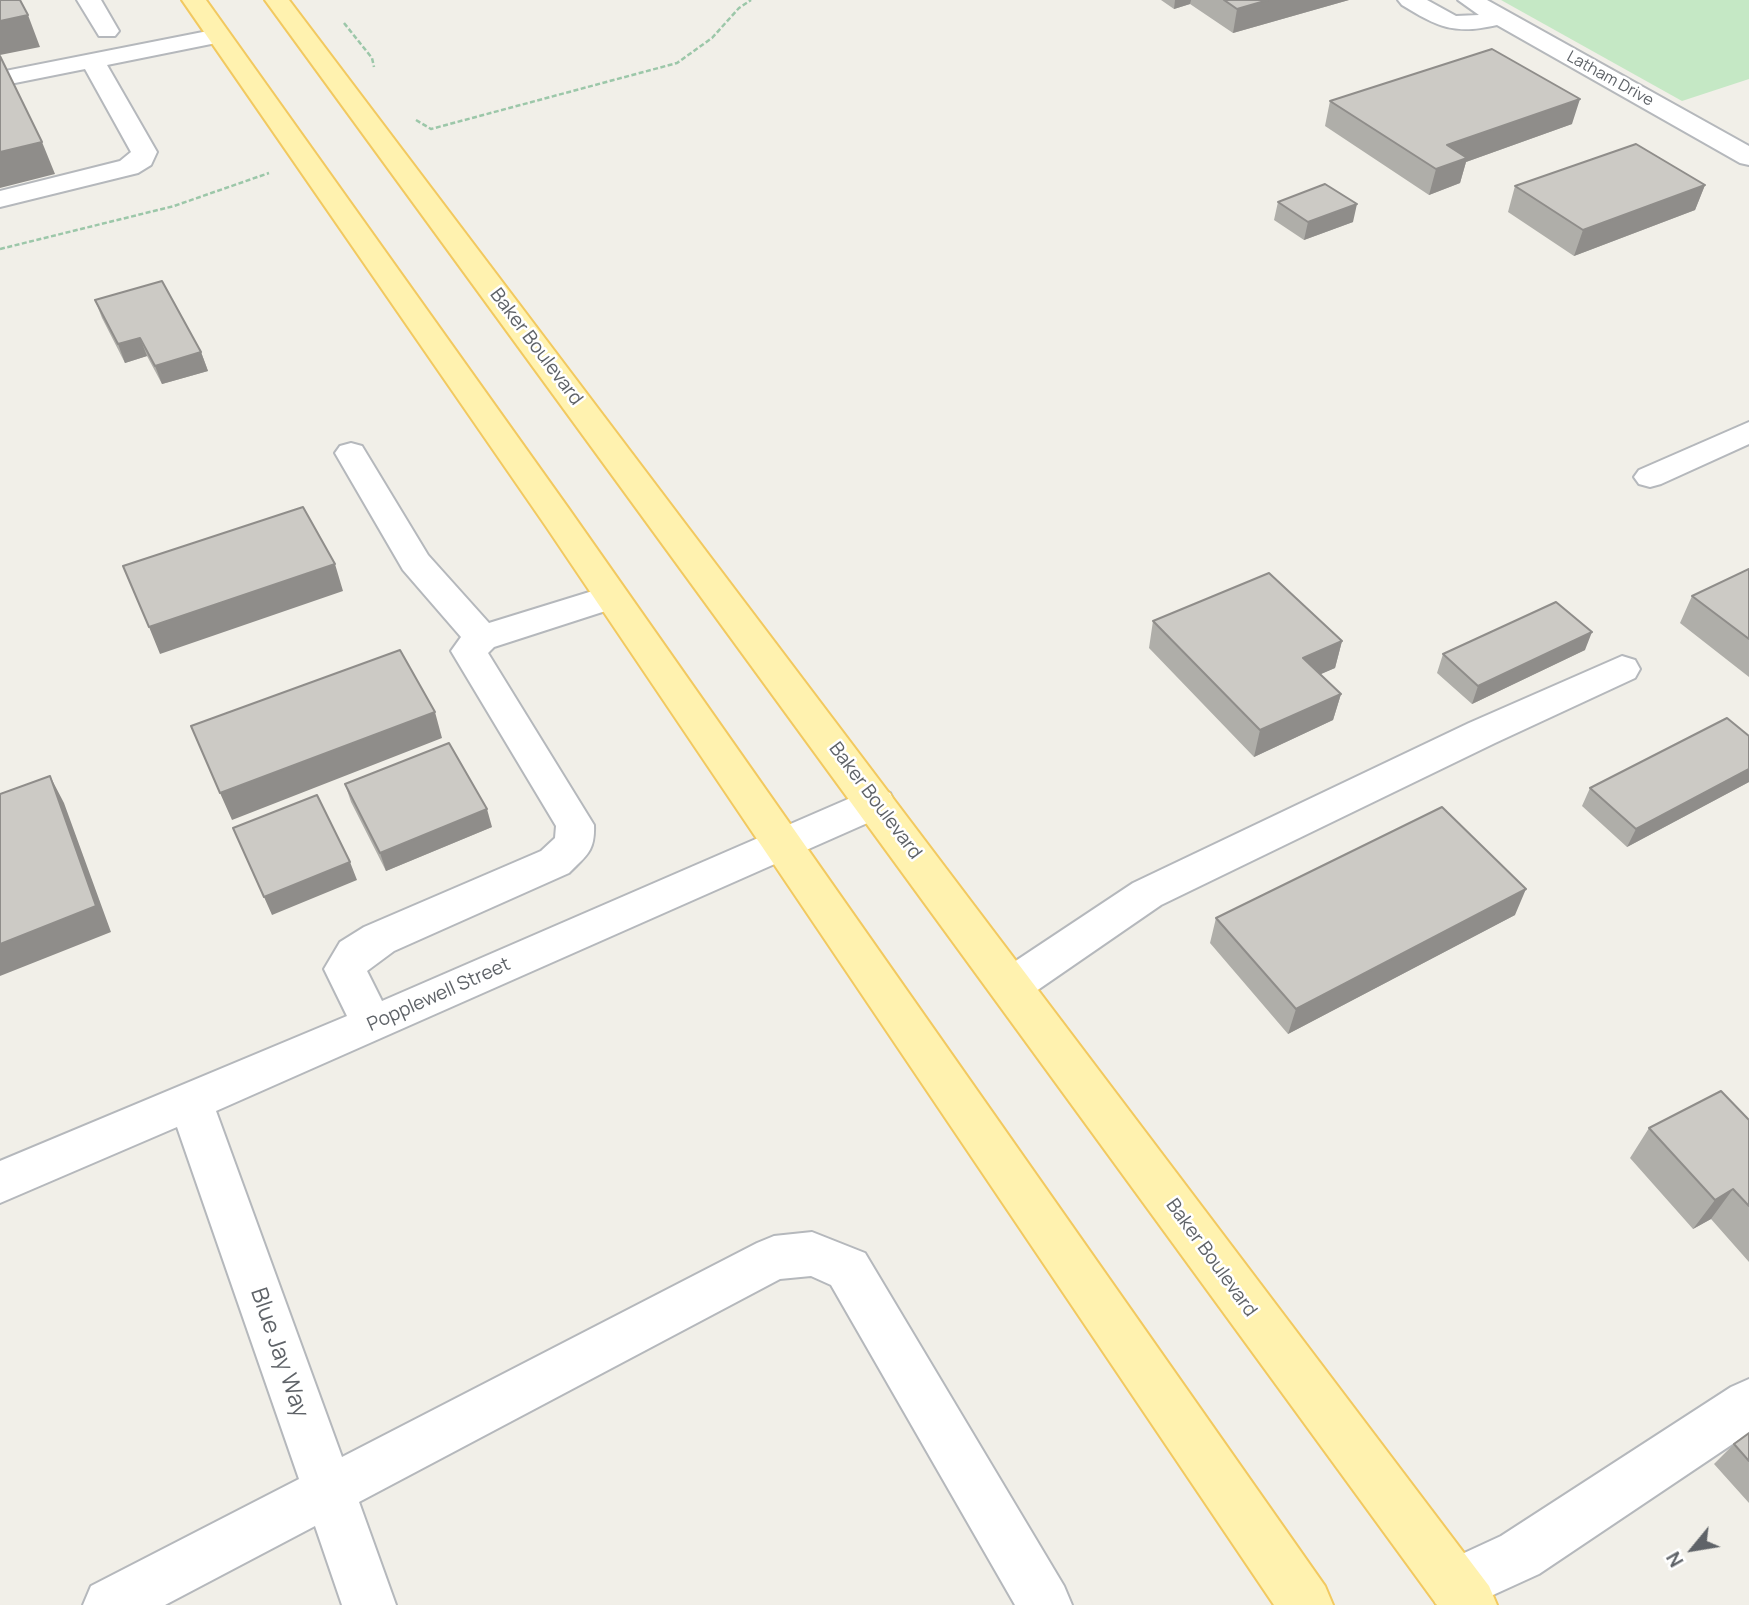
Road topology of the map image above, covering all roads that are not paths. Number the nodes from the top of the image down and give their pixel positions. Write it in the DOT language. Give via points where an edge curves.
graph roads {
  1 [pos="89,0"];
  2 [pos="194,0"];
  3 [pos="277,0"];
  4 [pos="1410,0"];
  5 [pos="1470,0"];
  6 [pos="1500,16"];
  7 [pos="107,31"];
  8 [pos="218,36"];
  9 [pos="93,61"];
  10 [pos="0,79"];
  11 [pos="1749,157"];
  12 [pos="0,198"];
  13 [pos="1749,432"];
  14 [pos="351,453"];
  15 [pos="1650,477"];
  16 [pos="612,597"];
  17 [pos="482,638"];
  18 [pos="1622,668"];
  19 [pos="876,803"];
  20 [pos="783,845"];
  21 [pos="1011,986"];
  22 [pos="372,1024"];
  23 [pos="190,1101"];
  24 [pos="0,1182"];
  25 [pos="1749,1404"];
  26 [pos="328,1492"];
  27 [pos="1462,1595"];
  28 [pos="110,1605"];
  29 [pos="369,1605"];
  30 [pos="1045,1605"];
  31 [pos="1306,1605"];
  1 -- 7 [label="street"];
  2 -- 8 [label="main road"];
  3 -- 19 [label="main road, Baker Boulevard"];
  4 -- 6 [label="street" via="1450,23 1465,26"];
  5 -- 6 [label="street, Latham Drive"];
  6 -- 11 [label="street, Latham Drive"];
  8 -- 9 [label="street"];
  8 -- 16 [label="main road"];
  9 -- 10 [label="street"];
  9 -- 12 [label="street" via="144,152 142,159 129,167"];
  13 -- 15 [label="street"];
  14 -- 17 [label="street" via="415,562"];
  16 -- 17 [label="street"];
  16 -- 20 [label="main road"];
  17 -- 22 [label="street" via="470,651 575,825 575,843 555,862 379,939 355,954 345,969"];
  18 -- 21 [label="street" via="1147,894"];
  19 -- 20 [label="street, Popplewell Street"];
  19 -- 21 [label="main road, Baker Boulevard"];
  20 -- 22 [label="street, Popplewell Street"];
  20 -- 31 [label="main road"];
  21 -- 27 [label="main road, Baker Boulevard"];
  22 -- 23 [label="street, Popplewell Street"];
  23 -- 24 [label="street, Popplewell Street"];
  23 -- 26 [label="street, Blue Jay Way"];
  25 -- 27 [label="street"];
  26 -- 28 [label="street"];
  26 -- 29 [label="street, Blue Jay Way"];
  26 -- 30 [label="street" via="774,1258 812,1254 848,1269"];
}
